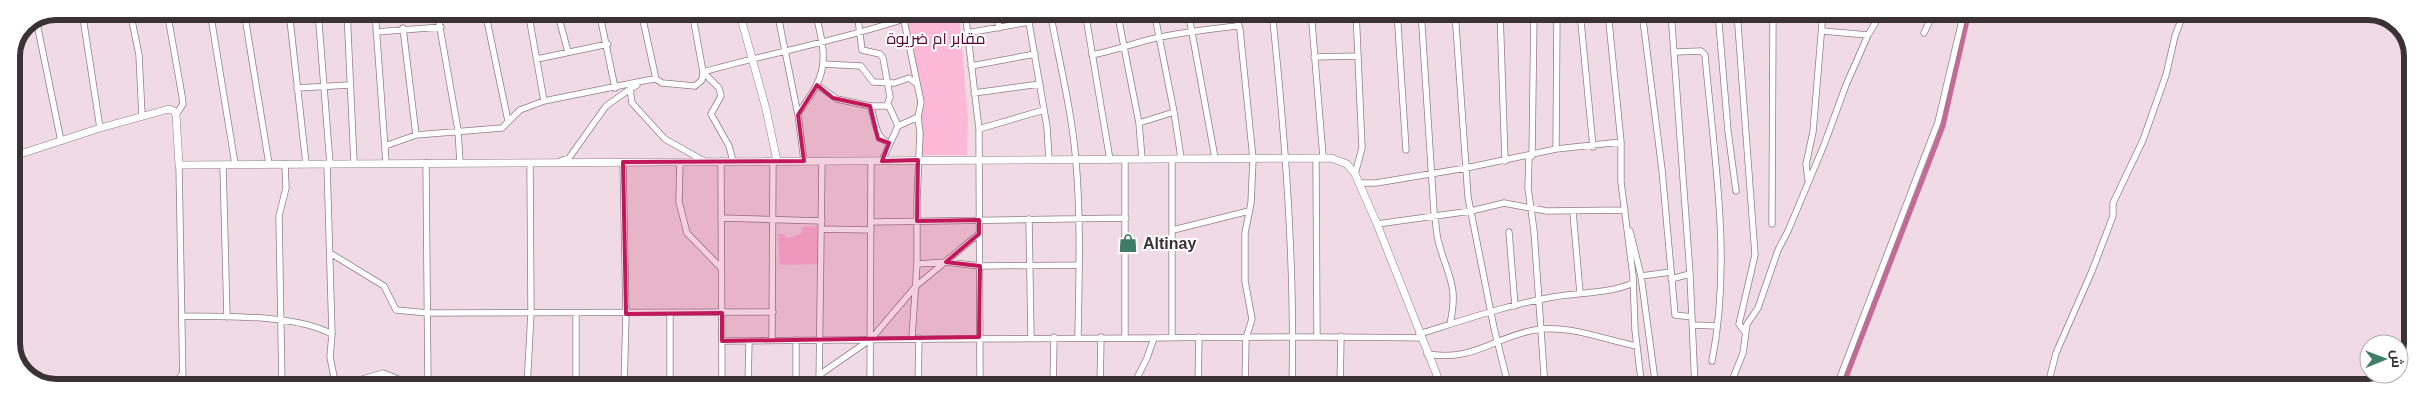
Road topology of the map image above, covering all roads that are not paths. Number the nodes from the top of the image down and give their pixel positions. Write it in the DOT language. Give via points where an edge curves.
graph roads {
  1 [pos="83,20"];
  2 [pos="132,20"];
  3 [pos="168,20"];
  4 [pos="211,20"];
  5 [pos="245,20"];
  6 [pos="290,20"];
  7 [pos="319,20"];
  8 [pos="347,20"];
  9 [pos="375,20"];
  10 [pos="439,20"];
  11 [pos="486,20"];
  12 [pos="530,20"];
  13 [pos="559,20"];
  14 [pos="601,20"];
  15 [pos="643,20"];
  16 [pos="694,20"];
  17 [pos="742,20"];
  18 [pos="779,20"];
  19 [pos="817,20"];
  20 [pos="859,20"];
  21 [pos="901,20"];
  22 [pos="904,20"];
  23 [pos="966,20"];
  24 [pos="998,20"];
  25 [pos="1052,20"];
  26 [pos="1086,20"];
  27 [pos="1119,20"];
  28 [pos="1156,20"];
  29 [pos="1190,20"];
  30 [pos="1236,20"];
  31 [pos="1273,20"];
  32 [pos="1312,20"];
  33 [pos="1356,20"];
  34 [pos="1398,20"];
  35 [pos="1422,20"];
  36 [pos="1456,20"];
  37 [pos="1500,20"];
  38 [pos="1535,20"];
  39 [pos="1557,20"];
  40 [pos="1581,20"];
  41 [pos="1610,20"];
  42 [pos="1643,20"];
  43 [pos="1672,20"];
  44 [pos="1719,20"];
  45 [pos="1738,20"];
  46 [pos="1774,20"];
  47 [pos="1823,20"];
  48 [pos="1877,20"];
  49 [pos="1930,20"];
  50 [pos="1962,20"];
  51 [pos="2181,20"];
  52 [pos="1029,22"];
  53 [pos="37,25"];
  54 [pos="441,26"];
  55 [pos="1237,26"];
  56 [pos="403,28"];
  57 [pos="1000,28"];
  58 [pos="1822,31"];
  59 [pos="376,32"];
  60 [pos="861,32"];
  61 [pos="1193,32"];
  62 [pos="967,33"];
  63 [pos="1924,33"];
  64 [pos="1868,34"];
  65 [pos="1159,37"];
  66 [pos="822,43"];
  67 [pos="608,44"];
  68 [pos="1124,46"];
  69 [pos="786,51"];
  70 [pos="568,52"];
  71 [pos="1675,52"];
  72 [pos="1035,54"];
  73 [pos="1092,55"];
  74 [pos="1358,56"];
  75 [pos="1314,57"];
  76 [pos="753,58"];
  77 [pos="537,59"];
  78 [pos="823,64"];
  79 [pos="971,66"];
  80 [pos="703,72"];
  81 [pos="656,79"];
  82 [pos="889,82"];
  83 [pos="641,83"];
  84 [pos="1040,84"];
  85 [pos="349,85"];
  86 [pos="817,85"];
  87 [pos="297,88"];
  88 [pos="324,88"];
  89 [pos="615,88"];
  90 [pos="919,88"];
  91 [pos="630,89"];
  92 [pos="974,93"];
  93 [pos="544,101"];
  94 [pos="888,105"];
  95 [pos="870,106"];
  96 [pos="1044,110"];
  97 [pos="1174,112"];
  98 [pos="176,115"];
  99 [pos="798,115"];
  100 [pos="142,116"];
  101 [pos="918,117"];
  102 [pos="508,121"];
  103 [pos="1139,123"];
  104 [pos="898,126"];
  105 [pos="100,128"];
  106 [pos="979,129"];
  107 [pos="458,130"];
  108 [pos="416,135"];
  109 [pos="61,141"];
  110 [pos="1621,142"];
  111 [pos="889,143"];
  112 [pos="385,146"];
  113 [pos="1593,147"];
  114 [pos="1556,149"];
  115 [pos="1406,150"];
  116 [pos="20,154"];
  117 [pos="1530,156"];
  118 [pos="1181,158"];
  119 [pos="1215,158"];
  120 [pos="1253,158"];
  121 [pos="1320,158"];
  122 [pos="978,159"];
  123 [pos="1142,159"];
  124 [pos="1172,159"];
  125 [pos="1286,159"];
  126 [pos="918,160"];
  127 [pos="1049,160"];
  128 [pos="1110,160"];
  129 [pos="1125,160"];
  130 [pos="704,161"];
  131 [pos="721,161"];
  132 [pos="733,161"];
  133 [pos="775,161"];
  134 [pos="804,161"];
  135 [pos="822,161"];
  136 [pos="871,161"];
  137 [pos="882,161"];
  138 [pos="1076,161"];
  139 [pos="530,162"];
  140 [pos="552,162"];
  141 [pos="623,162"];
  142 [pos="680,162"];
  143 [pos="1505,162"];
  144 [pos="354,163"];
  145 [pos="386,163"];
  146 [pos="426,163"];
  147 [pos="460,163"];
  148 [pos="223,164"];
  149 [pos="235,164"];
  150 [pos="269,164"];
  151 [pos="284,164"];
  152 [pos="306,164"];
  153 [pos="328,164"];
  154 [pos="179,165"];
  155 [pos="1466,168"];
  156 [pos="1433,172"];
  157 [pos="1355,174"];
  158 [pos="1808,180"];
  159 [pos="1359,183"];
  160 [pos="1736,191"];
  161 [pos="1532,209"];
  162 [pos="1625,210"];
  163 [pos="1250,211"];
  164 [pos="1471,211"];
  165 [pos="1573,212"];
  166 [pos="1435,216"];
  167 [pos="721,218"];
  168 [pos="1126,218"];
  169 [pos="772,219"];
  170 [pos="1030,219"];
  171 [pos="1079,219"];
  172 [pos="979,220"];
  173 [pos="917,221"];
  174 [pos="822,222"];
  175 [pos="871,222"];
  176 [pos="1627,222"];
  177 [pos="1377,224"];
  178 [pos="1772,224"];
  179 [pos="821,229"];
  180 [pos="871,230"];
  181 [pos="1174,230"];
  182 [pos="1509,232"];
  183 [pos="979,234"];
  184 [pos="330,253"];
  185 [pos="946,262"];
  186 [pos="917,264"];
  187 [pos="1079,265"];
  188 [pos="980,266"];
  189 [pos="1030,266"];
  190 [pos="722,269"];
  191 [pos="1670,272"];
  192 [pos="1690,274"];
  193 [pos="1641,276"];
  194 [pos="1671,279"];
  195 [pos="1633,283"];
  196 [pos="916,286"];
  197 [pos="1580,293"];
  198 [pos="1538,300"];
  199 [pos="1515,306"];
  200 [pos="1490,311"];
  201 [pos="773,312"];
  202 [pos="428,313"];
  203 [pos="531,313"];
  204 [pos="722,313"];
  205 [pos="576,314"];
  206 [pos="626,314"];
  207 [pos="670,314"];
  208 [pos="183,316"];
  209 [pos="227,317"];
  210 [pos="1692,317"];
  211 [pos="280,320"];
  212 [pos="1450,324"];
  213 [pos="1693,326"];
  214 [pos="1717,326"];
  215 [pos="1540,330"];
  216 [pos="1745,332"];
  217 [pos="332,334"];
  218 [pos="1341,336"];
  219 [pos="1420,336"];
  220 [pos="979,337"];
  221 [pos="1054,337"];
  222 [pos="1078,337"];
  223 [pos="1101,337"];
  224 [pos="1172,337"];
  225 [pos="1199,337"];
  226 [pos="1293,337"];
  227 [pos="1317,337"];
  228 [pos="916,338"];
  229 [pos="1031,338"];
  230 [pos="1125,338"];
  231 [pos="1154,338"];
  232 [pos="1246,338"];
  233 [pos="871,339"];
  234 [pos="772,340"];
  235 [pos="796,340"];
  236 [pos="819,340"];
  237 [pos="722,341"];
  238 [pos="749,341"];
  239 [pos="1497,343"];
  240 [pos="1637,346"];
  241 [pos="1427,354"];
  242 [pos="1712,361"];
  243 [pos="183,374"];
  244 [pos="180,379"];
  245 [pos="183,379"];
  246 [pos="282,379"];
  247 [pos="334,379"];
  248 [pos="363,379"];
  249 [pos="398,379"];
  250 [pos="428,379"];
  251 [pos="527,379"];
  252 [pos="576,379"];
  253 [pos="624,379"];
  254 [pos="670,379"];
  255 [pos="722,379"];
  256 [pos="748,379"];
  257 [pos="796,379"];
  258 [pos="819,379"];
  259 [pos="870,379"];
  260 [pos="918,379"];
  261 [pos="980,379"];
  262 [pos="1053,379"];
  263 [pos="1100,379"];
  264 [pos="1136,379"];
  265 [pos="1198,379"];
  266 [pos="1246,379"];
  267 [pos="1292,379"];
  268 [pos="1340,379"];
  269 [pos="1438,379"];
  270 [pos="1507,379"];
  271 [pos="1544,379"];
  272 [pos="1641,379"];
  273 [pos="1655,379"];
  274 [pos="1694,379"];
  275 [pos="1733,379"];
  276 [pos="1839,379"];
  277 [pos="2049,379"];
  1 -- 105 [label="street"];
  2 -- 100 [label="street" via="139,56"];
  3 -- 98 [label="street" via="183,104"];
  4 -- 149 [label="street"];
  5 -- 150 [label="street"];
  6 -- 87 [label="street"];
  7 -- 88 [label="street"];
  8 -- 85 [label="street"];
  9 -- 59 [label="street"];
  10 -- 54 [label="street"];
  11 -- 102 [label="street"];
  12 -- 77 [label="street"];
  13 -- 70 [label="street"];
  14 -- 67 [label="street"];
  15 -- 81 [label="street"];
  16 -- 80 [label="street"];
  17 -- 76 [label="street"];
  18 -- 69 [label="street"];
  19 -- 66 [label="street"];
  20 -- 60 [label="street"];
  21 -- 60 [label="street"];
  22 -- 90 [label="street"];
  23 -- 62 [label="street"];
  24 -- 57 [label="street"];
  25 -- 138 [label="street"];
  26 -- 73 [label="street"];
  27 -- 68 [label="street"];
  28 -- 65 [label="street"];
  29 -- 61 [label="street"];
  30 -- 55 [label="street"];
  31 -- 125 [label="street"];
  32 -- 75 [label="street"];
  33 -- 74 [label="street"];
  34 -- 115 [label="street"];
  35 -- 156 [label="street"];
  36 -- 155 [label="street"];
  37 -- 143 [label="street"];
  38 -- 117 [label="street"];
  39 -- 114 [label="street"];
  40 -- 113 [label="street"];
  41 -- 110 [label="street"];
  42 -- 191 [label="street" via="1662,170"];
  43 -- 71 [label="street"];
  44 -- 160 [label="street"];
  45 -- 216 [label="street" via="1755,255 1739,324"];
  46 -- 178 [label="street"];
  47 -- 58 [label="street"];
  48 -- 64 [label="street"];
  49 -- 63 [label="street"];
  50 -- 276 [label="street" via="1938,122"];
  51 -- 277 [label="street" via="2143,140 2113,203 2113,216 2053,360"];
  52 -- 57 [label="street"];
  52 -- 72 [label="street"];
  53 -- 109 [label="street"];
  54 -- 56 [label="street"];
  54 -- 107 [label="street"];
  55 -- 61 [label="street"];
  55 -- 120 [label="street"];
  56 -- 59 [label="street"];
  56 -- 108 [label="street"];
  57 -- 62 [label="street"];
  58 -- 64 [label="street"];
  58 -- 158 [label="street" via="1813,132 1806,164"];
  59 -- 112 [label="street"];
  60 -- 66 [label="street"];
  60 -- 82 [label="street" via="862,50 883,56"];
  61 -- 65 [label="street"];
  61 -- 119 [label="street"];
  62 -- 79 [label="street"];
  64 -- 158 [label="street"];
  65 -- 68 [label="street"];
  65 -- 97 [label="street"];
  66 -- 69 [label="street"];
  66 -- 78 [label="street"];
  67 -- 70 [label="street"];
  67 -- 89 [label="street"];
  68 -- 73 [label="street"];
  68 -- 103 [label="street"];
  69 -- 76 [label="street"];
  69 -- 99 [label="street"];
  70 -- 77 [label="street"];
  71 -- 192 [label="street"];
  71 -- 214 [label="street" via="1701,51 1704,55 1719,187"];
  72 -- 79 [label="street"];
  72 -- 84 [label="street"];
  73 -- 128 [label="street"];
  74 -- 75 [label="street"];
  74 -- 157 [label="street" via="1362,148"];
  75 -- 121 [label="street"];
  76 -- 80 [label="street"];
  76 -- 133 [label="street"];
  77 -- 93 [label="street"];
  78 -- 82 [label="street" via="861,66 872,82"];
  78 -- 86 [label="street"];
  79 -- 92 [label="street"];
  80 -- 81 [label="street" via="699,84 691,87 662,83"];
  80 -- 132 [label="street" via="719,88 721,96 711,114 729,146"];
  81 -- 83 [label="street"];
  82 -- 90 [label="street" via="908,78 914,80"];
  82 -- 94 [label="street"];
  83 -- 89 [label="street"];
  83 -- 91 [label="street"];
  84 -- 92 [label="street"];
  84 -- 96 [label="street"];
  85 -- 88 [label="street"];
  85 -- 144 [label="street"];
  86 -- 95 [label="street" via="833,98"];
  86 -- 99 [label="street"];
  87 -- 88 [label="street"];
  87 -- 152 [label="street"];
  88 -- 153 [label="street"];
  89 -- 93 [label="street"];
  90 -- 101 [label="street"];
  91 -- 130 [label="street" via="632,103 664,139"];
  91 -- 140 [label="street" via="606,106 569,158"];
  92 -- 106 [label="street"];
  93 -- 102 [label="street" via="520,110"];
  94 -- 95 [label="street"];
  94 -- 104 [label="street"];
  95 -- 111 [label="street" via="878,136"];
  96 -- 106 [label="street"];
  96 -- 127 [label="street"];
  97 -- 103 [label="street"];
  97 -- 118 [label="street"];
  98 -- 100 [label="street" via="174,110 166,110"];
  98 -- 154 [label="street"];
  99 -- 134 [label="street"];
  100 -- 105 [label="street"];
  101 -- 104 [label="street"];
  101 -- 126 [label="street"];
  102 -- 107 [label="street" via="502,128"];
  103 -- 123 [label="street"];
  104 -- 111 [label="street"];
  105 -- 109 [label="street"];
  106 -- 122 [label="street"];
  107 -- 108 [label="street"];
  107 -- 147 [label="street"];
  108 -- 112 [label="street"];
  109 -- 116 [label="street"];
  110 -- 113 [label="street"];
  110 -- 162 [label="street"];
  111 -- 137 [label="street"];
  112 -- 145 [label="street"];
  113 -- 114 [label="street"];
  114 -- 117 [label="street"];
  117 -- 143 [label="street"];
  117 -- 161 [label="street" via="1528,188"];
  118 -- 119 [label="street"];
  118 -- 124 [label="street"];
  119 -- 120 [label="street"];
  120 -- 125 [label="street"];
  120 -- 163 [label="street"];
  121 -- 125 [label="street"];
  121 -- 157 [label="street" via="1343,162"];
  121 -- 227 [label="street"];
  122 -- 126 [label="street"];
  122 -- 127 [label="street"];
  122 -- 172 [label="street"];
  123 -- 124 [label="street"];
  123 -- 129 [label="street"];
  124 -- 181 [label="street"];
  125 -- 226 [label="street"];
  126 -- 137 [label="street"];
  126 -- 173 [label="street"];
  127 -- 138 [label="street"];
  128 -- 129 [label="street"];
  128 -- 138 [label="street"];
  129 -- 168 [label="street"];
  130 -- 131 [label="street"];
  130 -- 142 [label="street"];
  131 -- 132 [label="street"];
  131 -- 167 [label="street"];
  132 -- 133 [label="street"];
  133 -- 134 [label="street"];
  133 -- 169 [label="street"];
  134 -- 135 [label="street"];
  135 -- 136 [label="street"];
  135 -- 174 [label="street"];
  136 -- 137 [label="street"];
  136 -- 175 [label="street"];
  138 -- 171 [label="street"];
  139 -- 140 [label="street"];
  139 -- 147 [label="street"];
  139 -- 203 [label="street"];
  140 -- 141 [label="street"];
  141 -- 142 [label="street"];
  141 -- 206 [label="street"];
  142 -- 190 [label="street" via="680,202 687,234"];
  143 -- 155 [label="street"];
  144 -- 145 [label="street"];
  144 -- 153 [label="street"];
  145 -- 146 [label="street"];
  146 -- 147 [label="street"];
  146 -- 202 [label="street"];
  148 -- 149 [label="street"];
  148 -- 154 [label="street"];
  148 -- 209 [label="street"];
  149 -- 150 [label="street"];
  150 -- 151 [label="street"];
  151 -- 152 [label="street"];
  151 -- 211 [label="street" via="286,188 278,216"];
  152 -- 153 [label="street"];
  153 -- 184 [label="street"];
  154 -- 208 [label="street"];
  155 -- 156 [label="street"];
  155 -- 164 [label="street"];
  156 -- 159 [label="street"];
  156 -- 166 [label="street"];
  157 -- 159 [label="street"];
  158 -- 216 [label="street" via="1758,308"];
  159 -- 177 [label="street"];
  161 -- 164 [label="street" via="1504,203"];
  161 -- 165 [label="street"];
  161 -- 198 [label="street"];
  162 -- 165 [label="street"];
  162 -- 176 [label="street"];
  163 -- 181 [label="street"];
  163 -- 232 [label="street" via="1245,234 1245,281 1252,323"];
  164 -- 166 [label="street"];
  164 -- 200 [label="street"];
  165 -- 197 [label="street"];
  166 -- 177 [label="street"];
  166 -- 212 [label="street" via="1438,240 1454,284"];
  167 -- 169 [label="street"];
  167 -- 190 [label="street"];
  168 -- 171 [label="street"];
  168 -- 230 [label="street"];
  169 -- 174 [label="street"];
  169 -- 201 [label="street"];
  170 -- 171 [label="street"];
  170 -- 172 [label="street"];
  170 -- 189 [label="street"];
  171 -- 187 [label="street"];
  172 -- 173 [label="street"];
  172 -- 183 [label="street"];
  173 -- 175 [label="street"];
  173 -- 186 [label="street"];
  174 -- 179 [label="street"];
  175 -- 180 [label="street"];
  176 -- 193 [label="street"];
  176 -- 195 [label="street"];
  177 -- 219 [label="street"];
  179 -- 180 [label="street"];
  179 -- 236 [label="street"];
  180 -- 233 [label="street"];
  181 -- 224 [label="street"];
  182 -- 199 [label="street"];
  183 -- 185 [label="street"];
  183 -- 188 [label="street"];
  184 -- 202 [label="street" via="384,286 396,310"];
  184 -- 217 [label="street"];
  185 -- 186 [label="street"];
  185 -- 188 [label="street"];
  185 -- 196 [label="street"];
  186 -- 196 [label="street"];
  187 -- 189 [label="street"];
  187 -- 222 [label="street"];
  188 -- 189 [label="street"];
  188 -- 220 [label="street"];
  189 -- 229 [label="street"];
  190 -- 204 [label="street"];
  191 -- 193 [label="street"];
  191 -- 194 [label="street"];
  192 -- 194 [label="street"];
  192 -- 210 [label="street"];
  193 -- 273 [label="street"];
  194 -- 210 [label="street" via="1674,315"];
  195 -- 197 [label="street" via="1618,289"];
  195 -- 240 [label="street"];
  196 -- 228 [label="street"];
  196 -- 233 [label="street"];
  197 -- 198 [label="street"];
  198 -- 199 [label="street"];
  198 -- 215 [label="street"];
  199 -- 200 [label="street"];
  200 -- 212 [label="street"];
  200 -- 239 [label="street"];
  201 -- 204 [label="street"];
  201 -- 234 [label="street"];
  202 -- 203 [label="street"];
  202 -- 250 [label="street"];
  203 -- 205 [label="street"];
  203 -- 251 [label="street"];
  204 -- 207 [label="street"];
  204 -- 237 [label="street"];
  205 -- 206 [label="street"];
  205 -- 252 [label="street"];
  206 -- 207 [label="street"];
  206 -- 253 [label="street"];
  207 -- 254 [label="street"];
  208 -- 209 [label="street"];
  208 -- 243 [label="street"];
  209 -- 211 [label="street"];
  210 -- 213 [label="street"];
  211 -- 217 [label="street" via="320,327"];
  211 -- 246 [label="street"];
  212 -- 219 [label="street"];
  213 -- 214 [label="street"];
  213 -- 274 [label="street"];
  214 -- 242 [label="street"];
  215 -- 239 [label="street"];
  215 -- 240 [label="street" via="1600,336"];
  215 -- 271 [label="street"];
  216 -- 275 [label="street" via="1743,353"];
  217 -- 247 [label="street" via="330,357"];
  218 -- 219 [label="street"];
  218 -- 227 [label="street"];
  218 -- 268 [label="street"];
  219 -- 241 [label="street"];
  220 -- 228 [label="street"];
  220 -- 229 [label="street"];
  220 -- 261 [label="street"];
  221 -- 222 [label="street"];
  221 -- 229 [label="street"];
  221 -- 262 [label="street"];
  222 -- 223 [label="street"];
  223 -- 230 [label="street"];
  223 -- 263 [label="street"];
  224 -- 225 [label="street"];
  224 -- 231 [label="street"];
  225 -- 232 [label="street"];
  225 -- 265 [label="street"];
  226 -- 227 [label="street"];
  226 -- 232 [label="street"];
  226 -- 267 [label="street"];
  228 -- 233 [label="street"];
  228 -- 260 [label="street"];
  230 -- 231 [label="street"];
  231 -- 264 [label="street"];
  232 -- 266 [label="street"];
  233 -- 236 [label="street"];
  233 -- 258 [label="street" via="822,373"];
  233 -- 259 [label="street"];
  234 -- 235 [label="street"];
  234 -- 238 [label="street"];
  235 -- 236 [label="street"];
  235 -- 257 [label="street"];
  236 -- 258 [label="street"];
  237 -- 238 [label="street"];
  237 -- 255 [label="street"];
  238 -- 256 [label="street"];
  239 -- 241 [label="street" via="1477,352 1443,356"];
  239 -- 270 [label="street"];
  240 -- 272 [label="street"];
  241 -- 269 [label="street"];
  243 -- 244 [label="street"];
  243 -- 245 [label="street"];
  248 -- 249 [label="street" via="383,373"];
}
